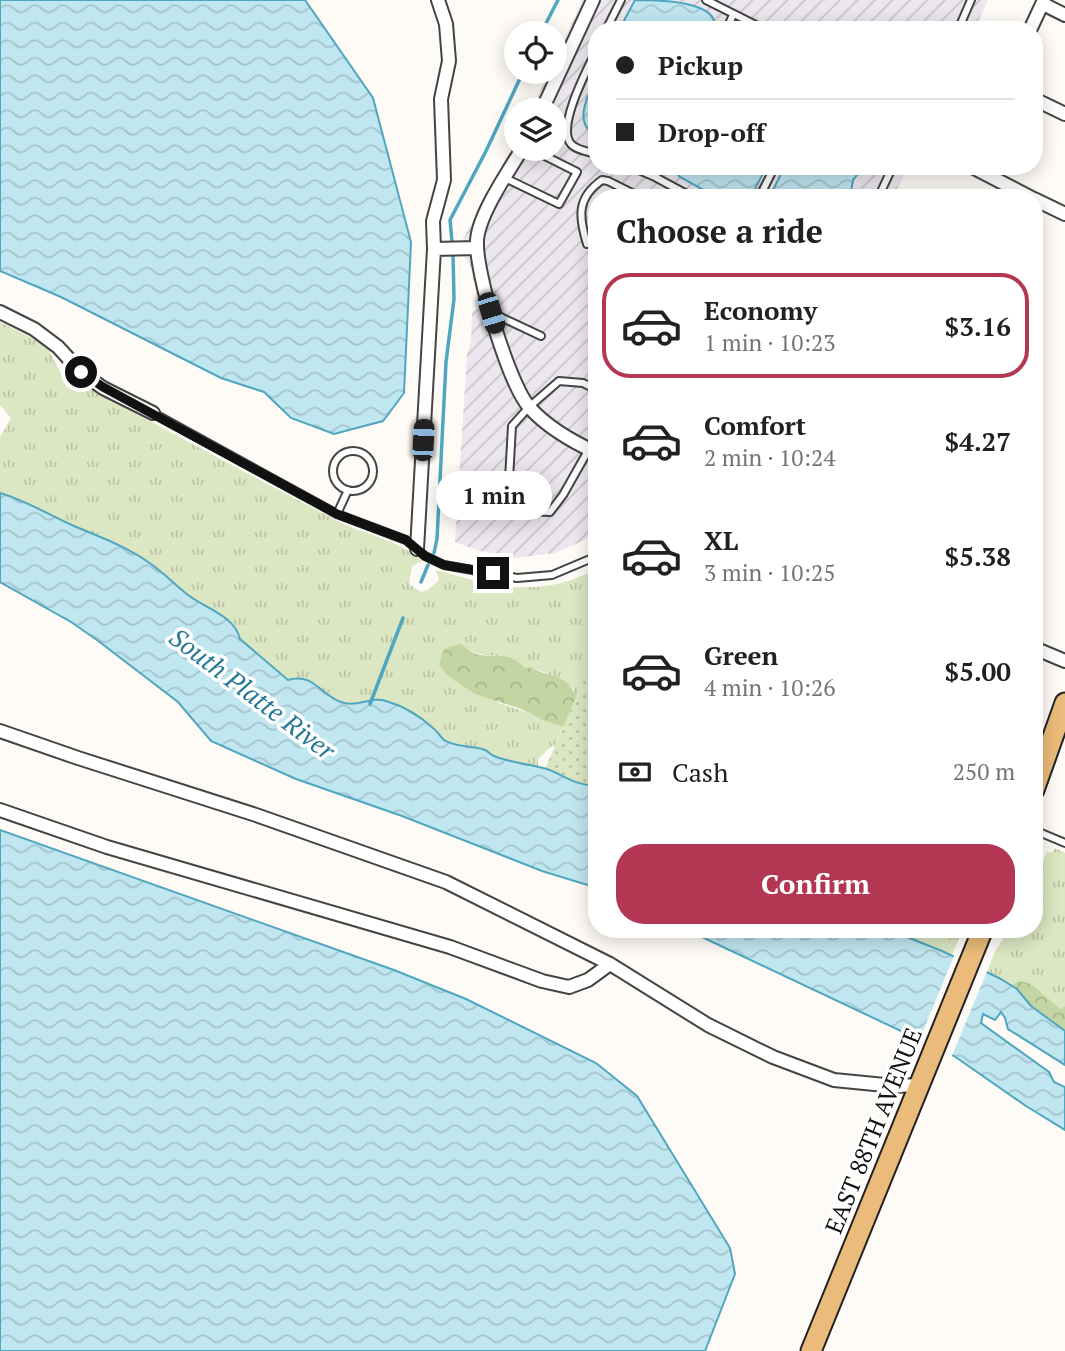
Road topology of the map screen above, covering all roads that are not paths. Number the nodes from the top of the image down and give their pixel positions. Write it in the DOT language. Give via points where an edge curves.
graph roads {
  1 [pos="438,0"];
  2 [pos="593,0"];
  3 [pos="621,0"];
  4 [pos="705,0"];
  5 [pos="971,0"];
  6 [pos="1044,2"];
  7 [pos="733,15"];
  8 [pos="1065,15"];
  9 [pos="610,21"];
  10 [pos="730,21"];
  11 [pos="746,21"];
  12 [pos="962,21"];
  13 [pos="1034,21"];
  14 [pos="588,70"];
  15 [pos="548,98"];
  16 [pos="1043,103"];
  17 [pos="1065,114"];
  18 [pos="588,151"];
  19 [pos="515,161"];
  20 [pos="554,161"];
  21 [pos="650,175"];
  22 [pos="988,175"];
  23 [pos="655,177"];
  24 [pos="505,178"];
  25 [pos="593,189"];
  26 [pos="624,189"];
  27 [pos="677,189"];
  28 [pos="1015,189"];
  29 [pos="588,196"];
  30 [pos="1043,203"];
  31 [pos="1065,214"];
  32 [pos="587,244"];
  33 [pos="472,248"];
  34 [pos="440,249"];
  35 [pos="0,312"];
  36 [pos="491,313"];
  37 [pos="541,336"];
  38 [pos="588,386"];
  39 [pos="529,407"];
  40 [pos="153,413"];
  41 [pos="588,448"];
  42 [pos="588,458"];
  43 [pos="348,490"];
  44 [pos="337,514"];
  45 [pos="421,552"];
  46 [pos="588,560"];
  47 [pos="1043,652"];
  48 [pos="1065,661"];
  49 [pos="1065,703"];
  50 [pos="0,731"];
  51 [pos="1043,765"];
  52 [pos="0,810"];
  53 [pos="1043,834"];
  54 [pos="1065,843"];
  55 [pos="980,938"];
  56 [pos="610,964"];
  57 [pos="920,1085"];
  58 [pos="810,1351"];
  1 -- 34 [label="street" via="446,24 449,61 441,99 444,180 433,221"];
  2 -- 15 [label="street"];
  3 -- 9 [label="lane"];
  4 -- 7 [label="lane"];
  5 -- 12 [label="lane"];
  6 -- 8 [label="street"];
  6 -- 13 [label="street"];
  7 -- 10 [label="lane"];
  7 -- 11 [label="lane"];
  14 -- 18 [label="lane" via="570,112 567,132 573,147"];
  16 -- 17 [label="street"];
  19 -- 24 [label="street"];
  20 -- 24 [label="lane" via="576,172 559,204"];
  21 -- 23 [label="lane"];
  22 -- 28 [label="street"];
  23 -- 27 [label="lane"];
  24 -- 33 [label="street"];
  25 -- 26 [label="lane" via="602,180"];
  29 -- 32 [label="lane" via="580,215"];
  30 -- 31 [label="street"];
  33 -- 34 [label="street"];
  33 -- 36 [label="street"];
  34 -- 45 [label="street"];
  35 -- 40 [label="street" via="34,329 103,387"];
  36 -- 37 [label="lane"];
  36 -- 39 [label="street" via="510,371"];
  38 -- 39 [label="lane" via="559,381"];
  39 -- 41 [label="street" via="552,428"];
  39 -- 42 [label="lane" via="512,426 508,497 522,511 550,512"];
  40 -- 44 [label="lane"];
  43 -- 43 [label="lane" via="362,489 371,480 370,460 359,452 340,456 334,467 335,480"];
  43 -- 44 [label="lane"];
  44 -- 45 [label="lane" via="406,540"];
  45 -- 46 [label="lane" via="439,562 517,578 552,575"];
  47 -- 48 [label="street"];
  49 -- 51 [label="main road"];
  50 -- 56 [label="street" via="446,882"];
  52 -- 56 [label="street" via="107,847 450,947 542,981 569,987"];
  53 -- 54 [label="lane"];
  55 -- 57 [label="main road, EAST 88TH AVENUE"];
  56 -- 57 [label="street" via="708,1025 774,1057 834,1080"];
  57 -- 58 [label="main road, EAST 88TH AVENUE"];
}
